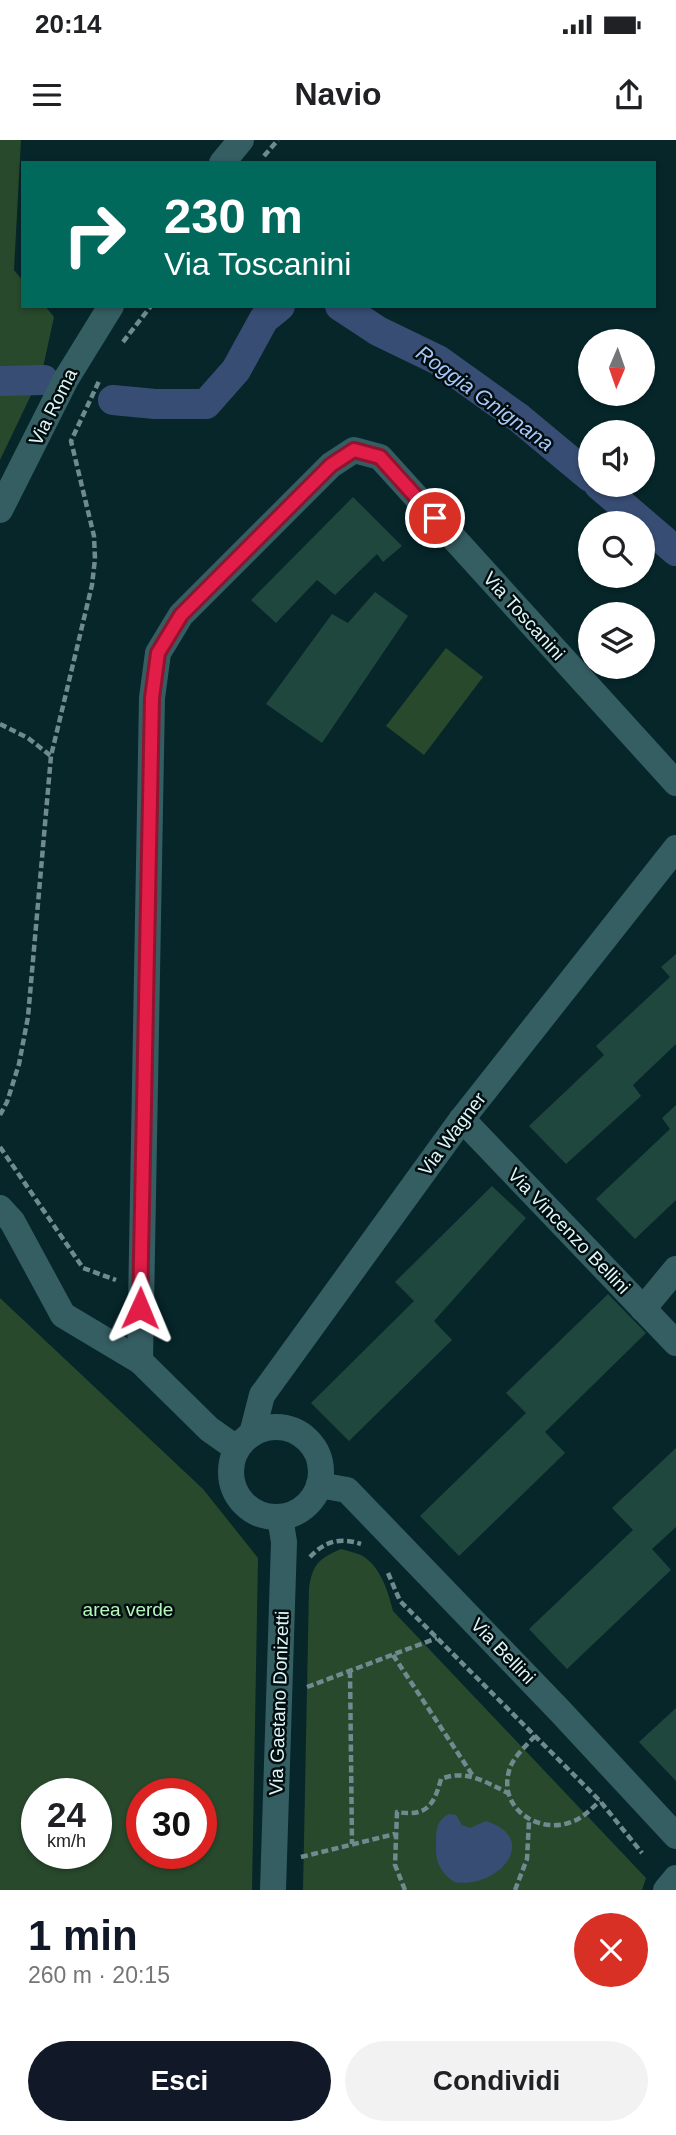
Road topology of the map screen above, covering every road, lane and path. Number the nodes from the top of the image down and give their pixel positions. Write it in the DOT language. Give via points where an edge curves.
graph roads {
  1 [pos="241,140"];
  2 [pos="278,140"];
  3 [pos="224,161"];
  4 [pos="262,161"];
  5 [pos="110,308"];
  6 [pos="148,308"];
  7 [pos="117,350"];
  8 [pos="103,373"];
  9 [pos="0,510"];
  10 [pos="0,724"];
  11 [pos="51,756"];
  12 [pos="676,783"];
  13 [pos="676,848"];
  14 [pos="0,1115"];
  15 [pos="462,1119"];
  16 [pos="0,1147"];
  17 [pos="0,1208"];
  18 [pos="676,1269"];
  19 [pos="141,1286"];
  20 [pos="643,1309"];
  21 [pos="676,1343"];
  22 [pos="140,1361"];
  23 [pos="244,1441"];
  24 [pos="319,1485"];
  25 [pos="280,1517"];
  26 [pos="368,1548"];
  27 [pos="309,1558"];
  28 [pos="383,1565"];
  29 [pos="437,1638"];
  30 [pos="393,1655"];
  31 [pos="349,1671"];
  32 [pos="298,1690"];
  33 [pos="535,1736"];
  34 [pos="474,1777"];
  35 [pos="508,1793"];
  36 [pos="600,1801"];
  37 [pos="529,1821"];
  38 [pos="395,1833"];
  39 [pos="676,1836"];
  40 [pos="352,1844"];
  41 [pos="642,1853"];
  42 [pos="274,1878"];
  43 [pos="676,1878"];
  44 [pos="405,1890"];
  45 [pos="514,1890"];
  46 [pos="666,1890"];
  1 -- 3 [label="street"];
  2 -- 4 [label="path"];
  5 -- 9 [label="street, Via Roma" via="66,379"];
  6 -- 7 [label="path"];
  8 -- 11 [label="path" via="71,441 94,536 95,559"];
  10 -- 11 [label="path" via="29,738"];
  11 -- 14 [label="path" via="27,1017 19,1064"];
  12 -- 19 [label="street, Via Toscanini" via="380,457 354,450 331,465 181,615 158,653 152,698"];
  13 -- 15 [label="street, Via Wagner"];
  15 -- 20 [label="street, Via Vincenzo Bellini"];
  15 -- 23 [label="street, Via Wagner" via="262,1395"];
  16 -- 19 [label="path" via="83,1268"];
  17 -- 22 [label="street" via="12,1221 63,1315"];
  18 -- 20 [label="street"];
  19 -- 22 [label="street, Via Toscanini"];
  20 -- 21 [label="street, Via Vincenzo Bellini"];
  22 -- 23 [label="street" via="209,1429"];
  23 -- 24 [label="street" via="271,1427 299,1434 318,1456"];
  23 -- 25 [label="street" via="231,1463 234,1490 253,1511"];
  24 -- 25 [label="street" via="304,1507"];
  24 -- 39 [label="street, Via Bellini" via="347,1490"];
  25 -- 42 [label="street, Via Gaetano Donizetti" via="284,1542"];
  26 -- 27 [label="path" via="328,1542"];
  28 -- 29 [label="path" via="400,1601"];
  29 -- 30 [label="path"];
  29 -- 33 [label="path"];
  30 -- 31 [label="path"];
  30 -- 34 [label="path"];
  31 -- 32 [label="path"];
  31 -- 40 [label="path"];
  33 -- 35 [label="path" via="509,1769"];
  33 -- 36 [label="path"];
  34 -- 35 [label="path"];
  34 -- 38 [label="path" via="451,1774 441,1779 431,1805 421,1812 397,1812"];
  35 -- 37 [label="path" via="510,1802"];
  36 -- 37 [label="path" via="562,1825"];
  36 -- 41 [label="path"];
  37 -- 45 [label="path" via="527,1859"];
  38 -- 40 [label="path"];
  38 -- 44 [label="path" via="395,1865"];
  40 -- 42 [label="path" via="293,1859"];
  43 -- 46 [label="street"];
}
